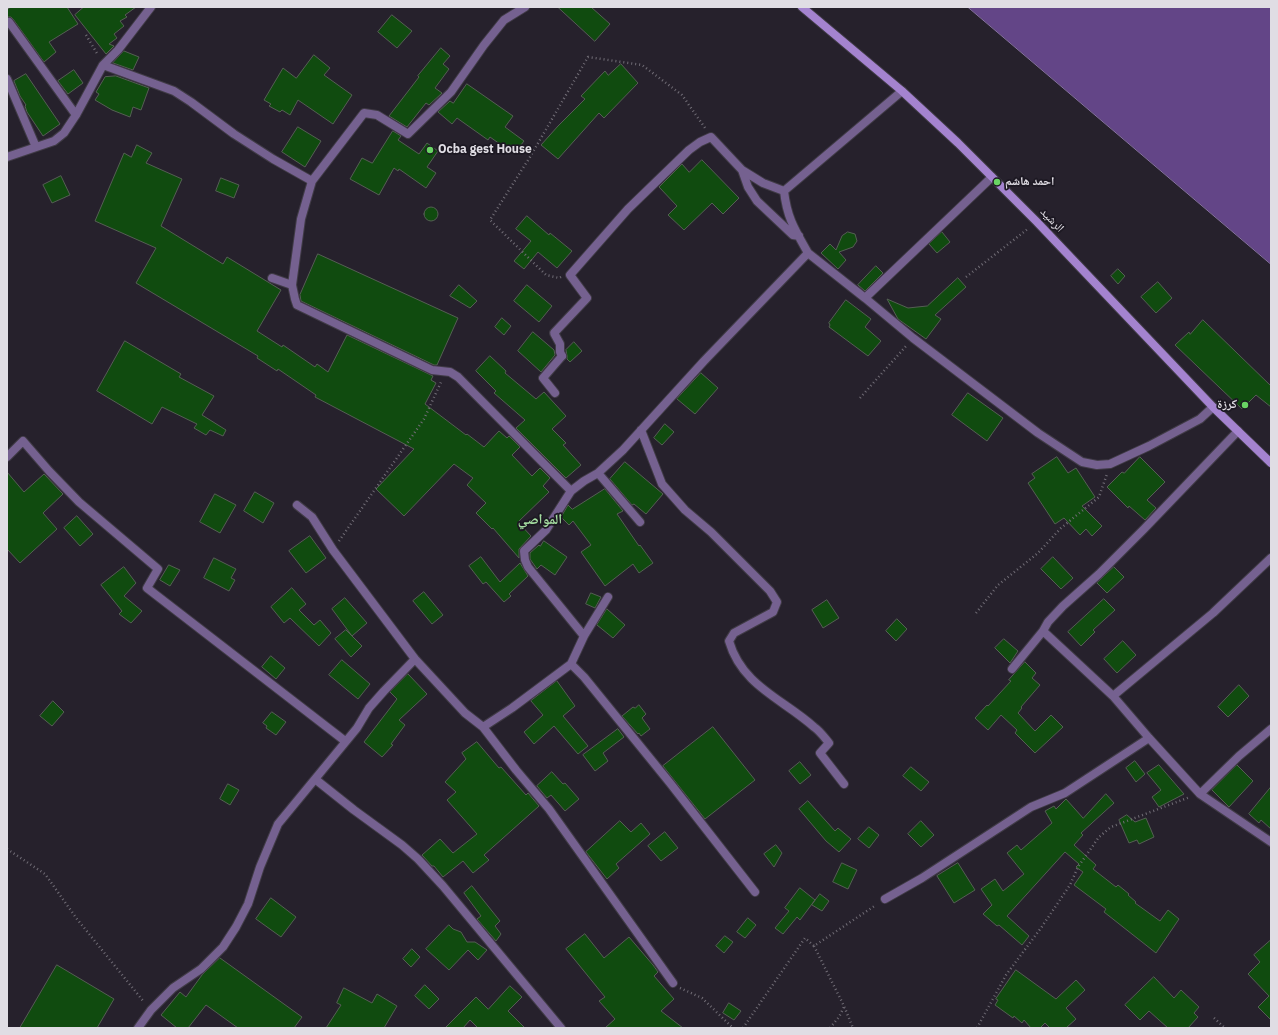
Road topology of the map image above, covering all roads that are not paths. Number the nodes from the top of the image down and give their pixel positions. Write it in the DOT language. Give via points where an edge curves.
graph roads {
  1 [pos="524,7"];
  2 [pos="802,7"];
  3 [pos="149,8"];
  4 [pos="10,22"];
  5 [pos="103,65"];
  6 [pos="7,79"];
  7 [pos="902,91"];
  8 [pos="76,115"];
  9 [pos="36,147"];
  10 [pos="7,157"];
  11 [pos="742,170"];
  12 [pos="992,177"];
  13 [pos="312,181"];
  14 [pos="784,191"];
  15 [pos="799,236"];
  16 [pos="808,252"];
  17 [pos="272,278"];
  18 [pos="292,285"];
  19 [pos="865,298"];
  20 [pos="555,394"];
  21 [pos="1213,407"];
  22 [pos="641,430"];
  23 [pos="1238,432"];
  24 [pos="7,457"];
  25 [pos="1271,463"];
  26 [pos="598,473"];
  27 [pos="571,491"];
  28 [pos="297,505"];
  29 [pos="640,522"];
  30 [pos="1271,558"];
  31 [pos="608,597"];
  32 [pos="1043,631"];
  33 [pos="584,636"];
  34 [pos="415,659"];
  35 [pos="571,664"];
  36 [pos="1012,669"];
  37 [pos="1113,696"];
  38 [pos="483,727"];
  39 [pos="1271,728"];
  40 [pos="1149,738"];
  41 [pos="346,741"];
  42 [pos="315,778"];
  43 [pos="844,784"];
  44 [pos="1200,794"];
  45 [pos="1271,842"];
  46 [pos="755,892"];
  47 [pos="885,899"];
  48 [pos="673,983"];
  49 [pos="138,1028"];
  50 [pos="561,1028"];
  1 -- 13 [label="street" via="504,20 451,92 408,134 377,115 364,113"];
  2 -- 7 [label="main road, الرشيد"];
  3 -- 5 [label="street" via="118,50"];
  4 -- 8 [label="street"];
  5 -- 8 [label="street"];
  5 -- 13 [label="street" via="174,91 234,134"];
  6 -- 9 [label="street"];
  7 -- 12 [label="main road, الرشيد"];
  7 -- 14 [label="street"];
  8 -- 9 [label="street" via="64,133 54,141"];
  9 -- 10 [label="street"];
  11 -- 14 [label="street" via="763,183"];
  11 -- 15 [label="street" via="748,187 757,201 793,235"];
  11 -- 20 [label="street" via="711,137 700,142 628,209 570,275 587,298 554,333 560,344 562,356 543,378"];
  12 -- 19 [label="street"];
  12 -- 21 [label="main road, الرشيد"];
  13 -- 18 [label="street" via="301,219"];
  14 -- 15 [label="street" via="789,219"];
  15 -- 16 [label="street"];
  16 -- 19 [label="street"];
  16 -- 22 [label="street"];
  17 -- 18 [label="street"];
  18 -- 27 [label="street" via="297,305 432,370 450,372 458,377"];
  19 -- 21 [label="street" via="913,338 1038,433 1082,462 1110,464 1200,419"];
  21 -- 23 [label="main road, الرشيد"];
  22 -- 26 [label="street"];
  22 -- 43 [label="street" via="662,484 685,510 711,532 770,591 777,602 773,612 734,632 729,641 733,653 753,682 815,727 829,743 820,753"];
  23 -- 25 [label="main road, الرشيد"];
  23 -- 32 [label="street" via="1099,574 1063,606"];
  24 -- 41 [label="street" via="23,441 79,502 158,570 147,588"];
  26 -- 27 [label="street"];
  26 -- 29 [label="street"];
  27 -- 33 [label="street" via="546,530 524,551 528,567"];
  28 -- 34 [label="street" via="312,517 333,550"];
  30 -- 37 [label="street" via="1213,613"];
  31 -- 33 [label="street"];
  32 -- 36 [label="street"];
  32 -- 37 [label="street"];
  33 -- 35 [label="street"];
  34 -- 38 [label="street" via="465,713"];
  34 -- 41 [label="street" via="374,702"];
  35 -- 38 [label="street"];
  35 -- 46 [label="street" via="670,782"];
  37 -- 40 [label="street"];
  38 -- 48 [label="street" via="549,809"];
  39 -- 44 [label="street"];
  40 -- 44 [label="street"];
  40 -- 47 [label="street" via="1065,793 1031,807"];
  41 -- 42 [label="street"];
  42 -- 49 [label="street" via="278,824 248,904 223,947 201,969 173,988 151,1010"];
  42 -- 50 [label="street" via="418,859"];
  44 -- 45 [label="street"];
}
